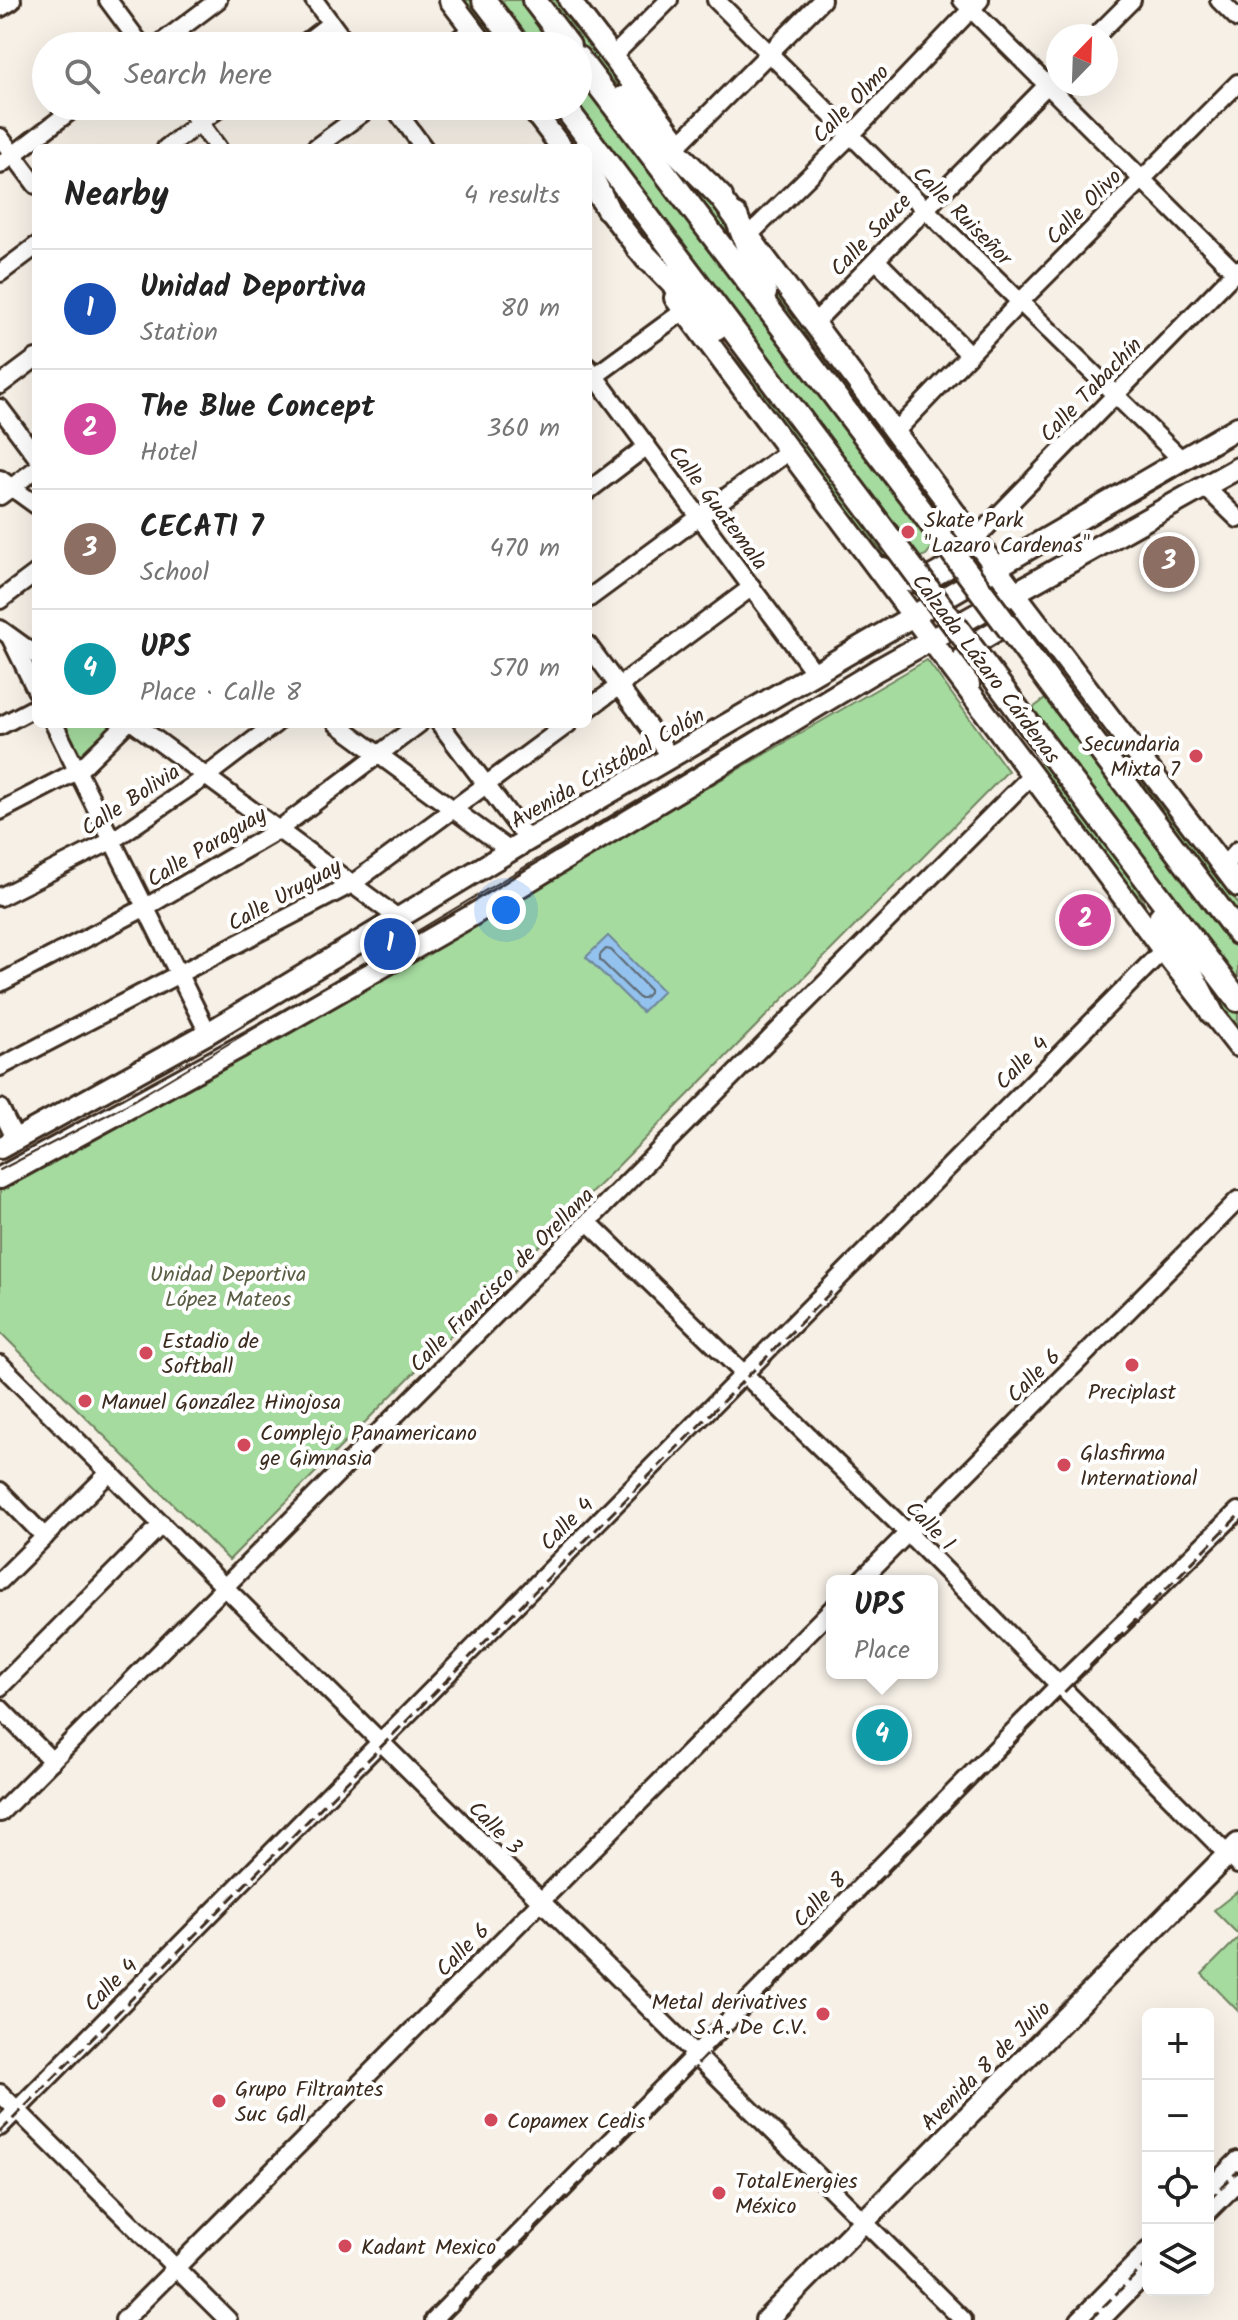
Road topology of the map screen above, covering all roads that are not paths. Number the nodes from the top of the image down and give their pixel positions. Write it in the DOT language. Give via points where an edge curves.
graph roads {
  1 [pos="10,0"];
  2 [pos="108,0"];
  3 [pos="218,0"];
  4 [pos="314,0"];
  5 [pos="450,0"];
  6 [pos="484,0"];
  7 [pos="534,0"];
  8 [pos="569,0"];
  9 [pos="669,0"];
  10 [pos="716,0"];
  11 [pos="822,0"];
  12 [pos="1132,0"];
  13 [pos="1219,0"];
  14 [pos="971,3"];
  15 [pos="0,6"];
  16 [pos="1238,19"];
  17 [pos="331,23"];
  18 [pos="1108,24"];
  19 [pos="472,29"];
  20 [pos="132,32"];
  21 [pos="176,32"];
  22 [pos="319,32"];
  23 [pos="338,32"];
  24 [pos="468,32"];
  25 [pos="474,32"];
  26 [pos="508,32"];
  27 [pos="559,32"];
  28 [pos="770,53"];
  29 [pos="611,58"];
  30 [pos="592,69"];
  31 [pos="1046,73"];
  32 [pos="592,74"];
  33 [pos="1238,83"];
  34 [pos="1046,86"];
  35 [pos="1068,96"];
  36 [pos="59,120"];
  37 [pos="198,120"];
  38 [pos="204,120"];
  39 [pos="353,120"];
  40 [pos="403,120"];
  41 [pos="541,120"];
  42 [pos="562,120"];
  43 [pos="575,120"];
  44 [pos="200,123"];
  45 [pos="851,135"];
  46 [pos="0,137"];
  47 [pos="171,144"];
  48 [pos="215,144"];
  49 [pos="320,144"];
  50 [pos="421,144"];
  51 [pos="559,144"];
  52 [pos="575,144"];
  53 [pos="679,144"];
  54 [pos="7,160"];
  55 [pos="592,178"];
  56 [pos="1142,178"];
  57 [pos="32,182"];
  58 [pos="592,187"];
  59 [pos="721,197"];
  60 [pos="607,208"];
  61 [pos="924,208"];
  62 [pos="743,225"];
  63 [pos="638,248"];
  64 [pos="32,249"];
  65 [pos="876,260"];
  66 [pos="1237,272"];
  67 [pos="0,273"];
  68 [pos="1020,302"];
  69 [pos="685,310"];
  70 [pos="774,316"];
  71 [pos="815,322"];
  72 [pos="969,354"];
  73 [pos="32,361"];
  74 [pos="592,374"];
  75 [pos="592,377"];
  76 [pos="0,385"];
  77 [pos="779,392"];
  78 [pos="1114,395"];
  79 [pos="0,408"];
  80 [pos="1238,427"];
  81 [pos="896,431"];
  82 [pos="647,446"];
  83 [pos="790,450"];
  84 [pos="32,451"];
  85 [pos="1181,459"];
  86 [pos="1238,468"];
  87 [pos="32,471"];
  88 [pos="4,487"];
  89 [pos="1205,487"];
  90 [pos="592,488"];
  91 [pos="947,501"];
  92 [pos="32,503"];
  93 [pos="700,517"];
  94 [pos="1238,519"];
  95 [pos="975,539"];
  96 [pos="1025,551"];
  97 [pos="873,561"];
  98 [pos="996,568"];
  99 [pos="32,576"];
  100 [pos="1039,578"];
  101 [pos="752,587"];
  102 [pos="1014,592"];
  103 [pos="592,596"];
  104 [pos="0,600"];
  105 [pos="913,615"];
  106 [pos="3,632"];
  107 [pos="884,633"];
  108 [pos="930,639"];
  109 [pos="1055,645"];
  110 [pos="592,650"];
  111 [pos="32,652"];
  112 [pos="877,670"];
  113 [pos="815,673"];
  114 [pos="32,683"];
  115 [pos="619,686"];
  116 [pos="970,691"];
  117 [pos="592,706"];
  118 [pos="32,709"];
  119 [pos="0,726"];
  120 [pos="56,728"];
  121 [pos="122,728"];
  122 [pos="140,728"];
  123 [pos="270,728"];
  124 [pos="343,728"];
  125 [pos="414,728"];
  126 [pos="443,728"];
  127 [pos="563,728"];
  128 [pos="379,754"];
  129 [pos="671,757"];
  130 [pos="79,770"];
  131 [pos="1032,775"];
  132 [pos="205,777"];
  133 [pos="486,785"];
  134 [pos="454,809"];
  135 [pos="0,811"];
  136 [pos="278,830"];
  137 [pos="113,840"];
  138 [pos="528,840"];
  139 [pos="1238,850"];
  140 [pos="510,851"];
  141 [pos="1128,855"];
  142 [pos="1223,866"];
  143 [pos="352,884"];
  144 [pos="1238,886"];
  145 [pos="1206,891"];
  146 [pos="0,897"];
  147 [pos="146,907"];
  148 [pos="398,918"];
  149 [pos="1238,921"];
  150 [pos="1238,933"];
  151 [pos="1163,950"];
  152 [pos="181,975"];
  153 [pos="0,983"];
  154 [pos="1238,1000"];
  155 [pos="1212,1013"];
  156 [pos="208,1033"];
  157 [pos="1238,1046"];
  158 [pos="0,1067"];
  159 [pos="0,1108"];
  160 [pos="8,1144"];
  161 [pos="0,1178"];
  162 [pos="1238,1200"];
  163 [pos="588,1222"];
  164 [pos="0,1364"];
  165 [pos="744,1373"];
  166 [pos="110,1472"];
  167 [pos="0,1491"];
  168 [pos="1238,1511"];
  169 [pos="162,1524"];
  170 [pos="908,1533"];
  171 [pos="45,1537"];
  172 [pos="866,1575"];
  173 [pos="0,1581"];
  174 [pos="224,1588"];
  175 [pos="826,1615"];
  176 [pos="1059,1685"];
  177 [pos="0,1687"];
  178 [pos="0,1708"];
  179 [pos="380,1742"];
  180 [pos="52,1761"];
  181 [pos="0,1813"];
  182 [pos="1234,1855"];
  183 [pos="540,1901"];
  184 [pos="696,2056"];
  185 [pos="0,2093"];
  186 [pos="17,2109"];
  187 [pos="0,2127"];
  188 [pos="1238,2160"];
  189 [pos="1238,2182"];
  190 [pos="1214,2184"];
  191 [pos="1214,2206"];
  192 [pos="863,2223"];
  193 [pos="1142,2256"];
  194 [pos="175,2268"];
  195 [pos="1142,2278"];
  196 [pos="124,2320"];
  197 [pos="228,2320"];
  198 [pos="434,2320"];
  199 [pos="766,2320"];
  200 [pos="963,2320"];
  201 [pos="1079,2320"];
  202 [pos="1101,2320"];
  1 -- 15 [label="main road"];
  2 -- 20 [label="street"];
  3 -- 21 [label="street"];
  4 -- 17 [label="street"];
  5 -- 19 [label="main road"];
  6 -- 26 [label="highway"];
  7 -- 27 [label="highway"];
  8 -- 29 [label="main road"];
  9 -- 29 [label="street"];
  10 -- 28 [label="street, Calle Ruiseñor"];
  11 -- 28 [label="street"];
  12 -- 18 [label="street"];
  13 -- 16 [label="street"];
  14 -- 31 [label="street"];
  14 -- 45 [label="street, Calle Olmo"];
  17 -- 22 [label="street"];
  17 -- 23 [label="street"];
  19 -- 24 [label="street"];
  19 -- 25 [label="main road"];
  28 -- 45 [label="street, Calle Ruiseñor"];
  28 -- 53 [label="street"];
  29 -- 53 [label="main road"];
  30 -- 59 [label="highway"];
  32 -- 70 [label="highway, Calzada Lázaro Cárdenas"];
  33 -- 56 [label="street, Calle Olivo"];
  34 -- 61 [label="street, Calle Sauce"];
  35 -- 56 [label="street"];
  36 -- 54 [label="street"];
  37 -- 44 [label="street"];
  38 -- 44 [label="street"];
  39 -- 49 [label="street"];
  40 -- 50 [label="street"];
  41 -- 51 [label="main road"];
  42 -- 52 [label="highway"];
  43 -- 77 [label="highway, Calzada Lázaro Cárdenas"];
  44 -- 47 [label="street"];
  44 -- 48 [label="street"];
  45 -- 61 [label="street, Calle Ruiseñor"];
  45 -- 62 [label="street, Calle Olmo"];
  46 -- 54 [label="street"];
  53 -- 59 [label="main road"];
  54 -- 57 [label="street"];
  55 -- 60 [label="highway"];
  56 -- 66 [label="street"];
  56 -- 68 [label="street, Calle Olivo"];
  58 -- 60 [label="main road, Calzada Lázaro Cárdenas"];
  59 -- 62 [label="main road"];
  60 -- 63 [label="main road, Calzada Lázaro Cárdenas"];
  61 -- 65 [label="street, Calle Sauce"];
  61 -- 68 [label="street, Calle Ruiseñor"];
  62 -- 70 [label="highway"];
  62 -- 71 [label="main road"];
  63 -- 69 [label="main road, Calzada Lázaro Cárdenas"];
  63 -- 77 [label="highway"];
  64 -- 67 [label="street"];
  65 -- 71 [label="street, Calle Sauce"];
  65 -- 72 [label="street"];
  66 -- 78 [label="street, Calle Tabachín"];
  68 -- 72 [label="street, Calle Olivo"];
  68 -- 78 [label="street, Calle Ruiseñor"];
  69 -- 74 [label="street"];
  69 -- 83 [label="main road, Calzada Lázaro Cárdenas"];
  70 -- 145 [label="highway, Calzada Lázaro Cárdenas, bridge"];
  71 -- 81 [label="main road"];
  72 -- 81 [label="street, Calle Olivo"];
  73 -- 76 [label="street"];
  75 -- 82 [label="street, Calle Guatemala"];
  77 -- 141 [label="highway, Calzada Lázaro Cárdenas, bridge"];
  78 -- 85 [label="street, Calle Ruiseñor"];
  78 -- 95 [label="street, Calle Tabachín"];
  79 -- 84 [label="street"];
  80 -- 85 [label="main road, Avenida Cristóbal Colón"];
  81 -- 91 [label="main road"];
  82 -- 90 [label="street"];
  82 -- 93 [label="street, Calle Guatemala"];
  83 -- 93 [label="street"];
  83 -- 97 [label="main road, Calzada Lázaro Cárdenas"];
  85 -- 96 [label="main road, Avenida Cristóbal Colón"];
  86 -- 89 [label="main road"];
  87 -- 88 [label="street"];
  88 -- 92 [label="street"];
  89 -- 94 [label="street"];
  89 -- 100 [label="main road"];
  91 -- 95 [label="main road"];
  91 -- 97 [label="main road" via="960,547 954,563 919,583 901,579"];
  93 -- 101 [label="street, Calle Guatemala"];
  93 -- 103 [label="street"];
  95 -- 98 [label="main road"];
  96 -- 98 [label="main road, Avenida Cristóbal Colón"];
  96 -- 100 [label="main road" via="1026,571"];
  97 -- 105 [label="main road, Calzada Lázaro Cárdenas"];
  98 -- 102 [label="main road"];
  98 -- 105 [label="main road, Avenida Cristóbal Colón"];
  99 -- 104 [label="street"];
  100 -- 102 [label="main road"];
  101 -- 113 [label="street, Calle Guatemala"];
  101 -- 115 [label="street"];
  102 -- 108 [label="main road"];
  102 -- 109 [label="main road"];
  105 -- 107 [label="main road, Avenida Cristóbal Colón"];
  105 -- 108 [label="main road, Calzada Lázaro Cárdenas"];
  106 -- 111 [label="street"];
  106 -- 114 [label="street"];
  107 -- 112 [label="main road"];
  107 -- 113 [label="main road, Avenida Cristóbal Colón"];
  108 -- 112 [label="main road"];
  108 -- 116 [label="main road, Calzada Lázaro Cárdenas"];
  109 -- 116 [label="main road" via="1025,626 1009,623 965,652"];
  109 -- 142 [label="main road"];
  110 -- 115 [label="street"];
  112 -- 161 [label="main road" via="471,916"];
  113 -- 129 [label="main road, Avenida Cristóbal Colón"];
  115 -- 117 [label="street"];
  115 -- 129 [label="street"];
  116 -- 131 [label="main road, Calzada Lázaro Cárdenas"];
  118 -- 119 [label="street"];
  120 -- 130 [label="street"];
  121 -- 130 [label="street"];
  122 -- 132 [label="street"];
  123 -- 132 [label="street, Calle Bolivia"];
  124 -- 128 [label="street"];
  125 -- 128 [label="street, Calle Paraguay"];
  126 -- 133 [label="street"];
  127 -- 133 [label="street, Calle Uruguay"];
  128 -- 134 [label="street"];
  128 -- 136 [label="street, Calle Paraguay"];
  129 -- 138 [label="main road, Avenida Cristóbal Colón"];
  130 -- 135 [label="street"];
  130 -- 137 [label="street"];
  131 -- 151 [label="main road, Calzada Lázaro Cárdenas"];
  131 -- 163 [label="street, Calle Francisco de Orellana"];
  132 -- 136 [label="street"];
  132 -- 137 [label="street, Calle Bolivia"];
  133 -- 134 [label="street, Calle Uruguay"];
  133 -- 138 [label="street"];
  134 -- 140 [label="street"];
  134 -- 143 [label="street, Calle Uruguay"];
  136 -- 143 [label="street"];
  136 -- 147 [label="street, Calle Paraguay"];
  137 -- 146 [label="street, Calle Bolivia"];
  137 -- 147 [label="street"];
  138 -- 140 [label="main road, Avenida Cristóbal Colón"];
  139 -- 142 [label="street"];
  140 -- 148 [label="main road, Avenida Cristóbal Colón"];
  141 -- 154 [label="highway, Calzada Lázaro Cárdenas"];
  141 -- 155 [label="highway"];
  142 -- 144 [label="main road"];
  143 -- 148 [label="street"];
  143 -- 152 [label="street, Calle Uruguay"];
  145 -- 149 [label="highway"];
  145 -- 150 [label="highway, Calzada Lázaro Cárdenas"];
  147 -- 152 [label="street"];
  147 -- 153 [label="street, Calle Paraguay"];
  148 -- 156 [label="main road, Avenida Cristóbal Colón"];
  151 -- 155 [label="main road, Calzada Lázaro Cárdenas"];
  151 -- 165 [label="street, Calle 4"];
  152 -- 156 [label="street"];
  152 -- 158 [label="street, Calle Uruguay"];
  155 -- 157 [label="main road, Calzada Lázaro Cárdenas"];
  156 -- 160 [label="main road, Avenida Cristóbal Colón"];
  159 -- 160 [label="street"];
  162 -- 170 [label="street, Calle 6"];
  163 -- 165 [label="street, Calle 1"];
  163 -- 174 [label="street, Calle Francisco de Orellana"];
  164 -- 166 [label="street, Calle 3"];
  165 -- 170 [label="street, Calle 1"];
  165 -- 179 [label="street, Calle 4"];
  166 -- 169 [label="street, Calle 3"];
  166 -- 171 [label="street"];
  167 -- 171 [label="street"];
  168 -- 176 [label="street, Calle 8"];
  169 -- 174 [label="street, Calle 3"];
  169 -- 177 [label="street"];
  170 -- 172 [label="street, Calle 6"];
  170 -- 176 [label="street, Calle 1"];
  171 -- 173 [label="street"];
  174 -- 179 [label="street, Calle 3"];
  174 -- 180 [label="street, Calle Francisco de Orellana"];
  175 -- 183 [label="street, Calle 6"];
  176 -- 182 [label="street, Calle 1"];
  176 -- 184 [label="street, Calle 8"];
  178 -- 180 [label="street"];
  179 -- 183 [label="street, Calle 3"];
  179 -- 186 [label="street, Calle 4"];
  180 -- 181 [label="street, Calle Francisco de Orellana"];
  182 -- 192 [label="main road, Avenida 8 de Julio"];
  183 -- 184 [label="street, Calle 3"];
  183 -- 194 [label="street, Calle 6"];
  184 -- 192 [label="street, Calle 3"];
  184 -- 198 [label="street, Calle 8"];
  185 -- 186 [label="street"];
  186 -- 187 [label="street, Calle 4"];
  186 -- 194 [label="street"];
  188 -- 190 [label="street"];
  189 -- 191 [label="street"];
  192 -- 199 [label="main road, Avenida 8 de Julio"];
  192 -- 200 [label="street, Calle 3"];
  193 -- 201 [label="street"];
  194 -- 196 [label="street, Calle 6"];
  194 -- 197 [label="street"];
  195 -- 202 [label="street"];
}
